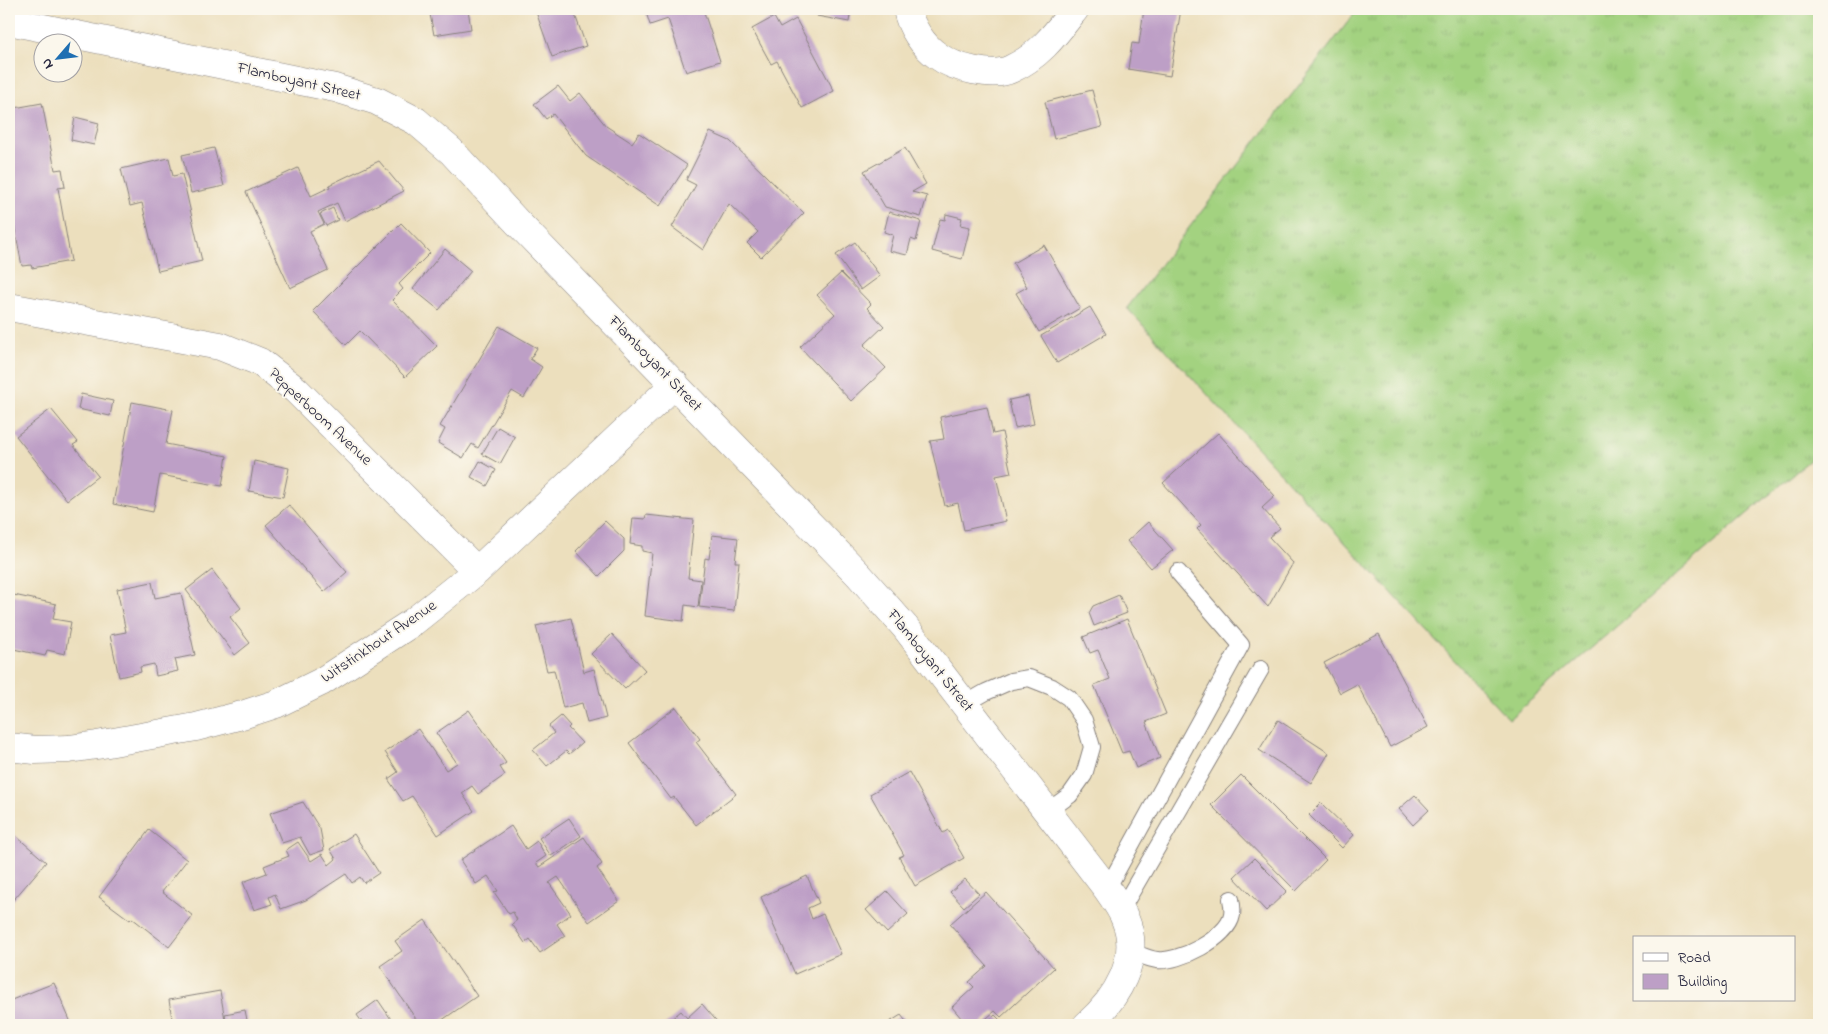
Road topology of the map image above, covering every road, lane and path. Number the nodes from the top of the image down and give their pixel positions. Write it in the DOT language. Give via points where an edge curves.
graph roads {
  1 [pos="907,9"];
  2 [pos="1076,9"];
  3 [pos="13,18"];
  4 [pos="9,307"];
  5 [pos="675,384"];
  6 [pos="477,571"];
  7 [pos="1178,572"];
  8 [pos="1261,669"];
  9 [pos="965,704"];
  10 [pos="9,747"];
  11 [pos="1048,811"];
  12 [pos="1231,899"];
  13 [pos="1114,900"];
  14 [pos="1131,952"];
  15 [pos="1087,1025"];
  1 -- 2 [label="street" via="919,37 938,56 980,72 997,73 1010,70 1034,56"];
  3 -- 5 [label="street, Flamboyant Street" via="335,88 377,101 416,121 451,151"];
  4 -- 6 [label="street, Pepperboom Avenue" via="220,346 260,362 296,390"];
  5 -- 6 [label="street, Witstinkhout Avenue"];
  5 -- 9 [label="street, Flamboyant Street" via="858,574 905,627"];
  6 -- 10 [label="street, Witstinkhout Avenue" via="413,622 321,682 276,704 196,727 97,745 34,750"];
  7 -- 13 [label="lane" via="1240,645"];
  8 -- 13 [label="lane"];
  9 -- 11 [label="street, Flamboyant Street"];
  9 -- 11 [label="lane" via="1011,681 1029,678 1069,698 1084,720 1092,747 1084,775 1070,795"];
  11 -- 13 [label="street, Flamboyant Street"];
  12 -- 14 [label="lane" via="1232,915 1223,932 1204,946 1175,958 1157,960"];
  13 -- 14 [label="street, Flamboyant Street" via="1126,921"];
  14 -- 15 [label="street" via="1122,982 1103,1011"];
}
